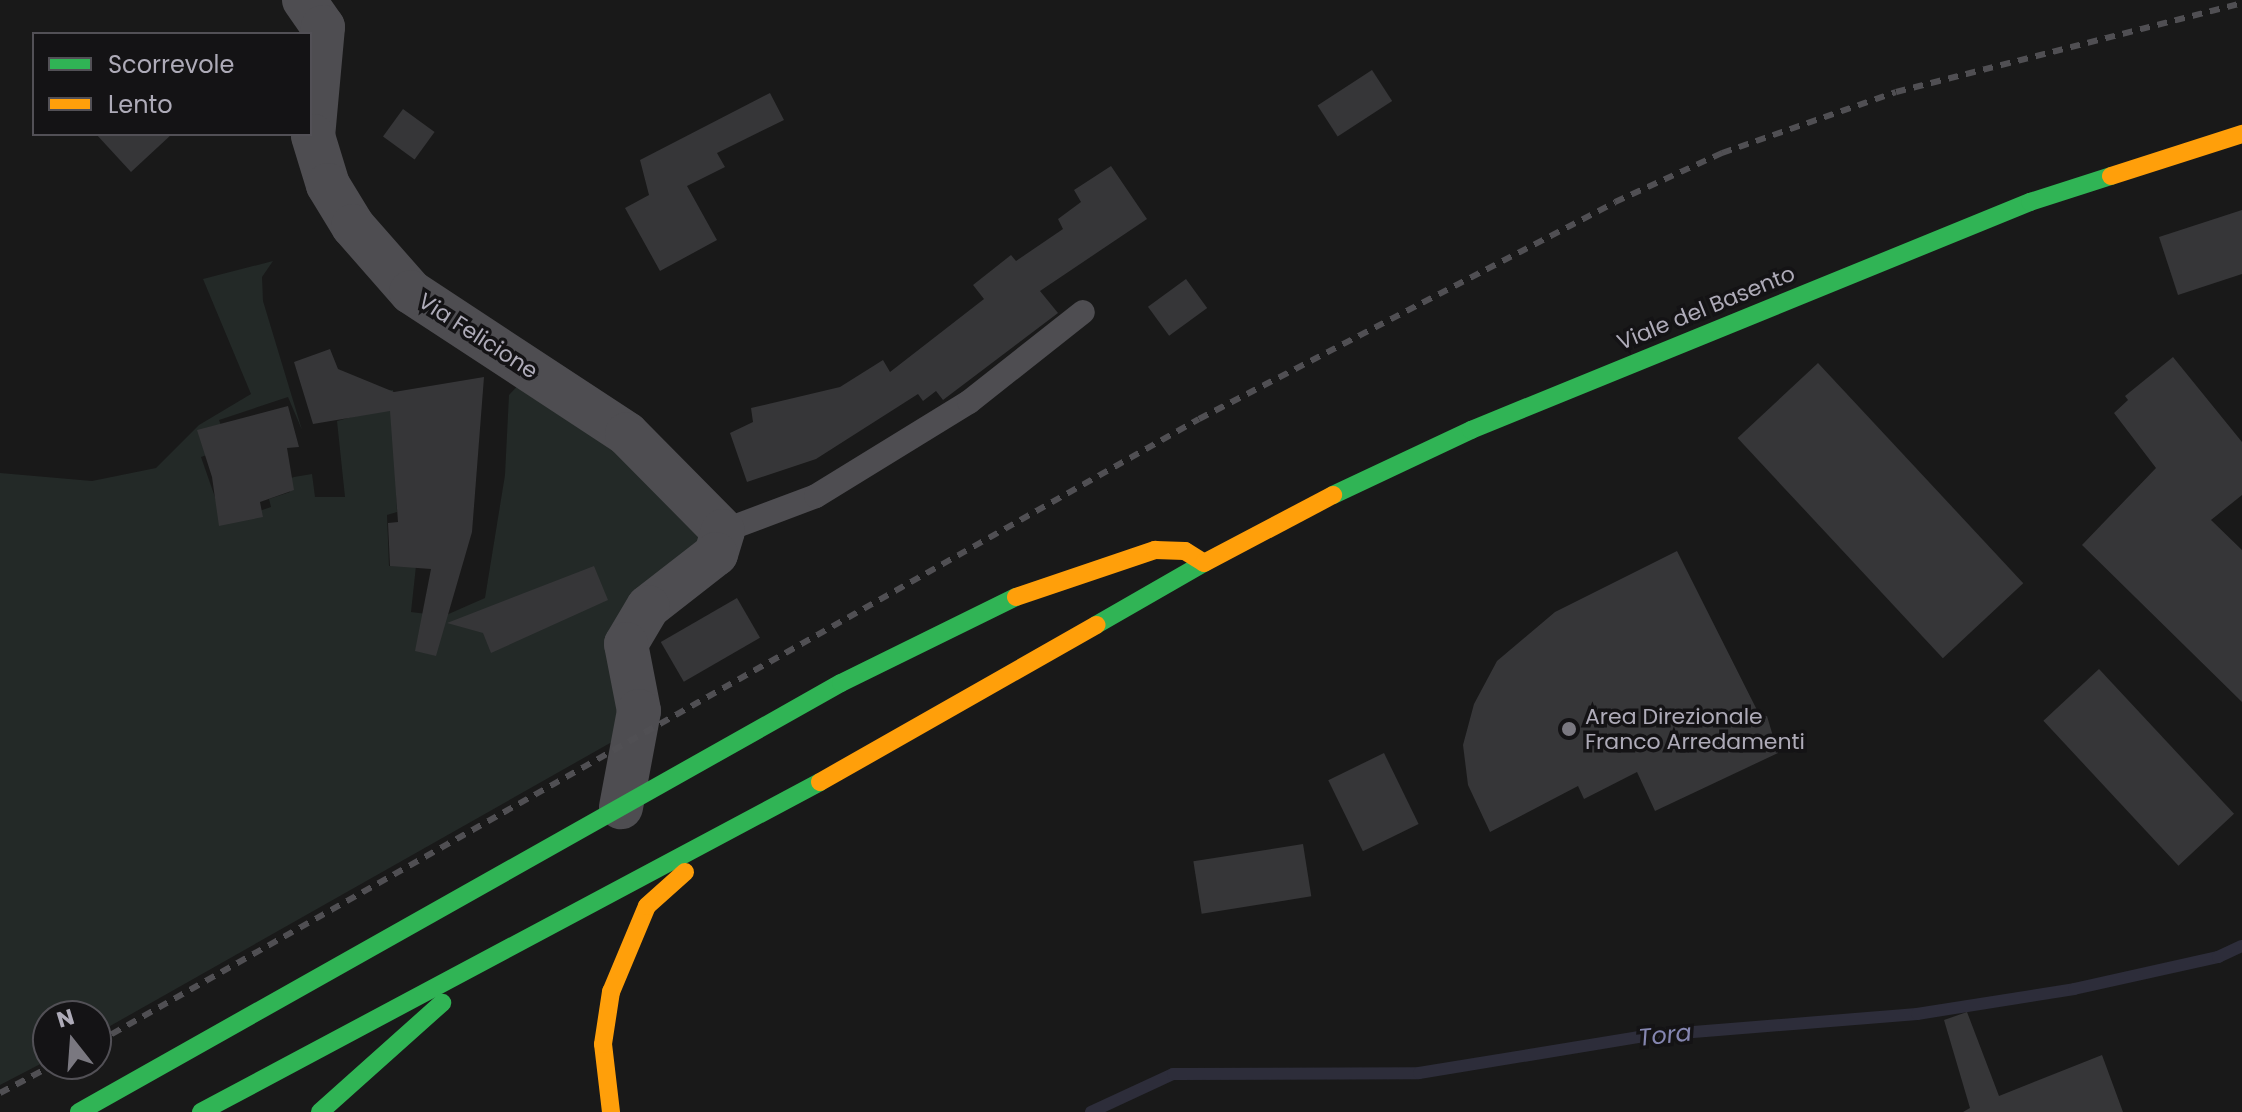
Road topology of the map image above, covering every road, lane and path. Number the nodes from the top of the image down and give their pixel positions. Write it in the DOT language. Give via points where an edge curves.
graph roads {
  1 [pos="304,0"];
  2 [pos="2242,134"];
  3 [pos="1083,312"];
  4 [pos="723,531"];
  5 [pos="1204,563"];
  6 [pos="621,807"];
  7 [pos="725,836"];
  8 [pos="543,934"];
  9 [pos="79,1112"];
  10 [pos="201,1112"];
  11 [pos="320,1112"];
  12 [pos="611,1112"];
  1 -- 4 [label="street, Via Felicione" via="323,27 313,136 328,185 353,226 411,292 627,434"];
  2 -- 5 [label="main road, Viale del Basento" via="2030,202 1471,430 1258,530"];
  3 -- 4 [label="lane" via="969,402 816,496"];
  4 -- 6 [label="street" via="716,554 648,607 626,644 639,711"];
  5 -- 6 [label="main road" via="1185,551 1155,550 1017,597 841,683"];
  5 -- 7 [label="main road, Viale del Basento"];
  6 -- 9 [label="main road"];
  7 -- 8 [label="main road"];
  7 -- 12 [label="main road" via="647,906 626,950 611,992 603,1044"];
  8 -- 10 [label="main road" via="353,1027"];
  8 -- 11 [label="main road" via="427,1013"];
}
